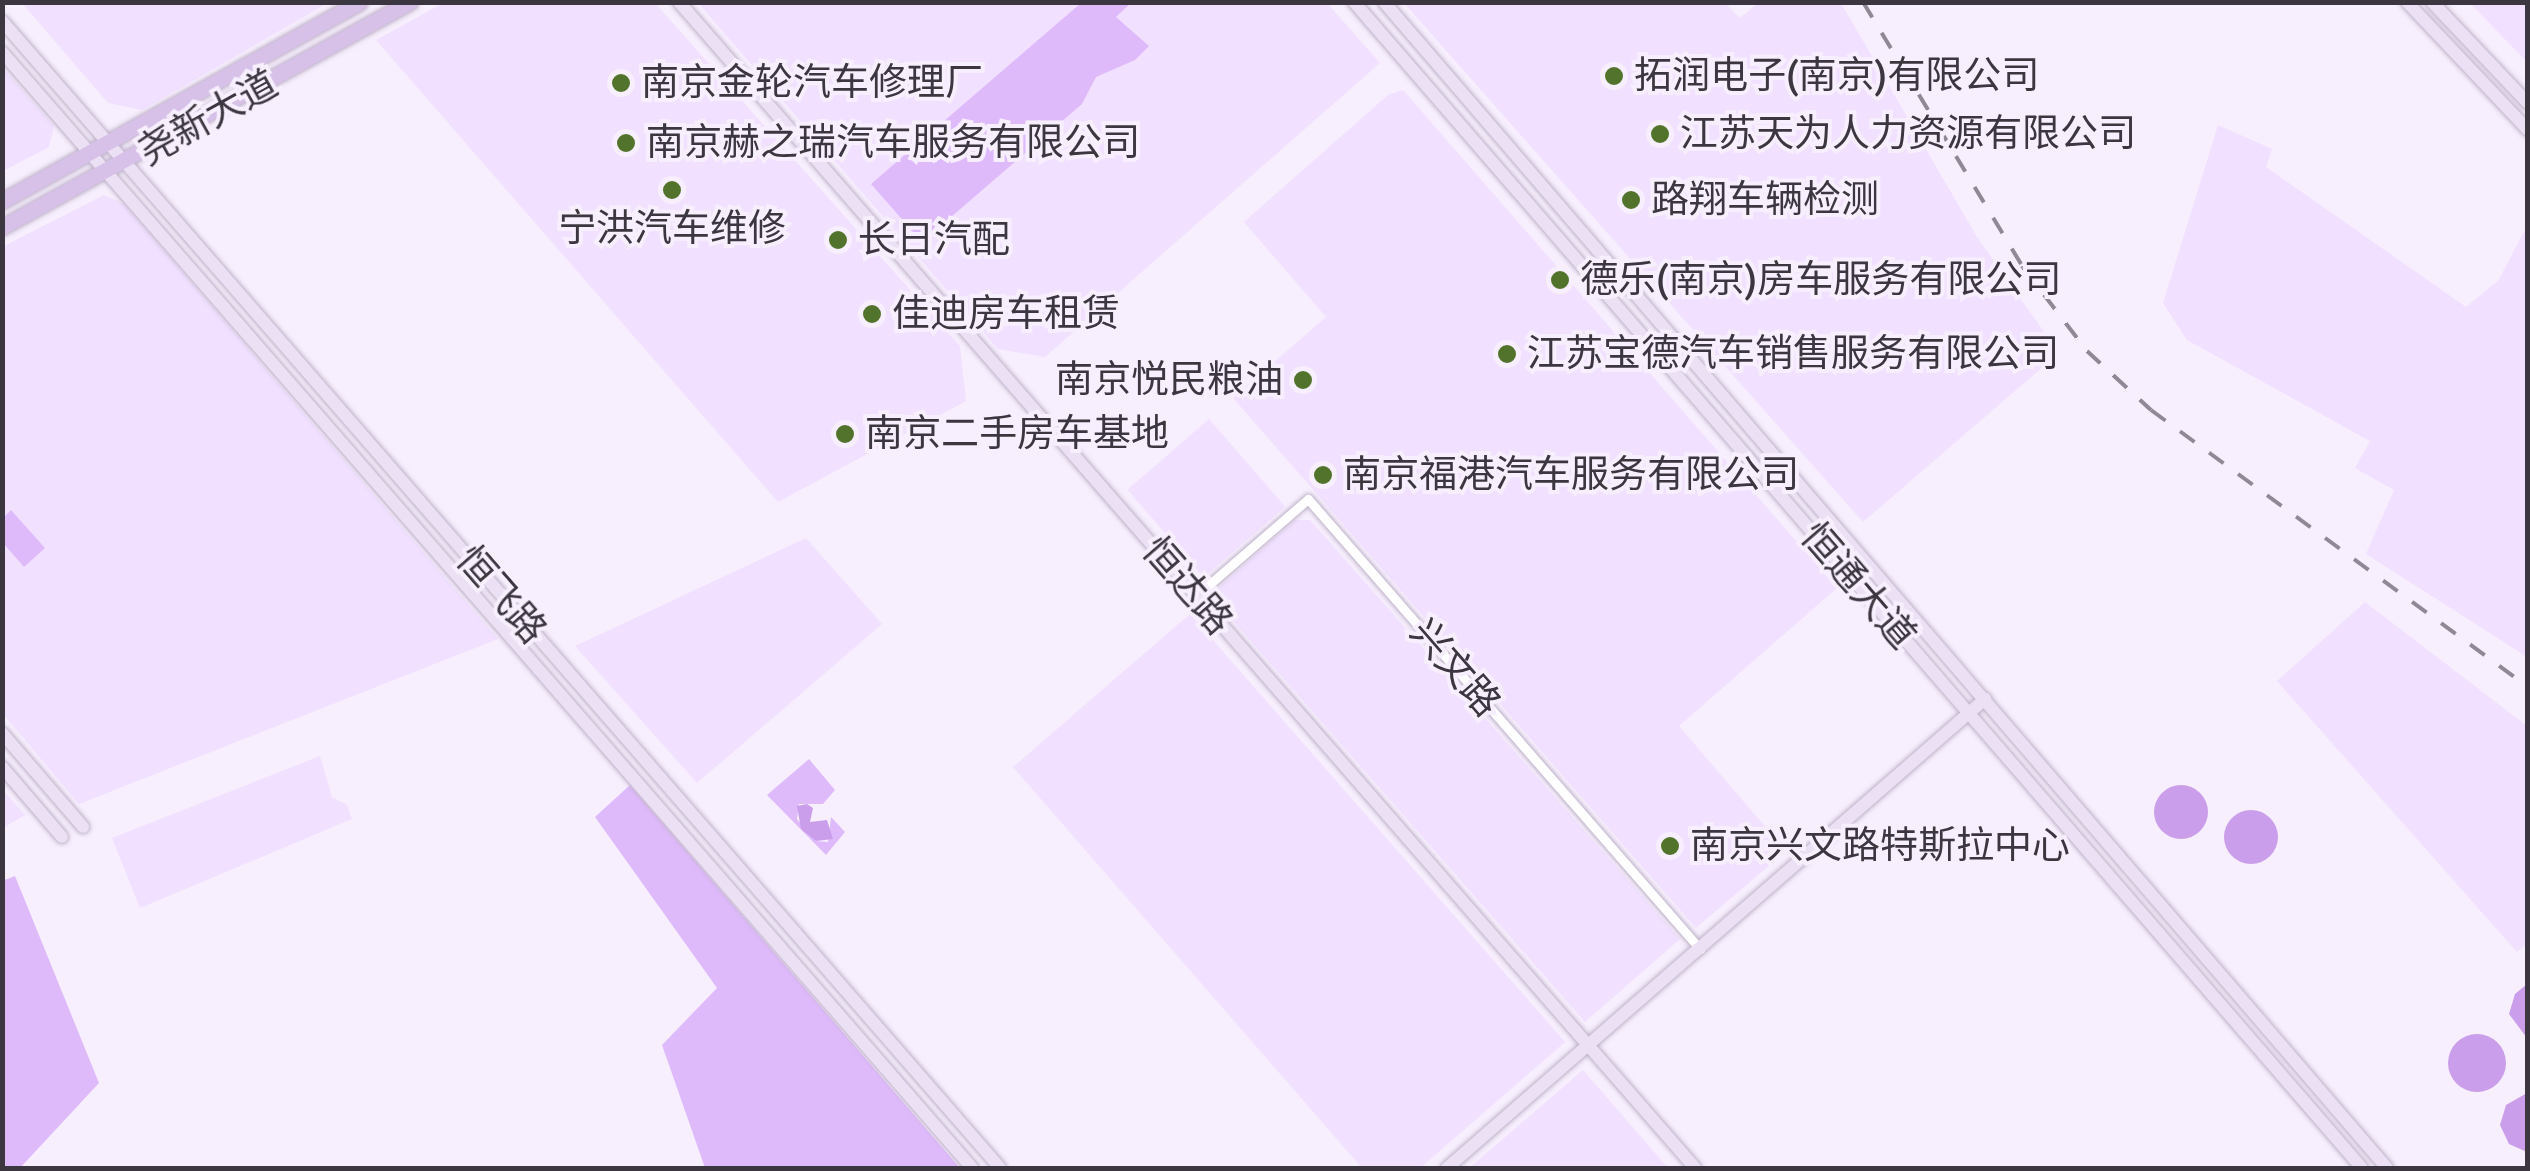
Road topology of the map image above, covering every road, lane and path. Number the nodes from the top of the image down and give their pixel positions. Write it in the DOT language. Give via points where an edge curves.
graph roads {
  1 [pos="359,2"];
  2 [pos="410,2"];
  3 [pos="679,2"];
  4 [pos="1354,2"];
  5 [pos="1384,2"];
  6 [pos="2407,2"];
  7 [pos="2432,2"];
  8 [pos="2,21"];
  9 [pos="2,52"];
  10 [pos="2528,103"];
  11 [pos="2528,130"];
  12 [pos="111,146"];
  13 [pos="92,155"];
  14 [pos="126,164"];
  15 [pos="107,173"];
  16 [pos="2,201"];
  17 [pos="2,227"];
  18 [pos="1196,596"];
  19 [pos="1985,699"];
  20 [pos="1968,714"];
  21 [pos="2,734"];
  22 [pos="2,767"];
  23 [pos="84,827"];
  24 [pos="62,837"];
  25 [pos="1700,948"];
  26 [pos="1589,1047"];
  27 [pos="972,1168"];
  28 [pos="1000,1168"];
  29 [pos="1447,1168"];
  30 [pos="1695,1168"];
  31 [pos="2362,1168"];
  32 [pos="2387,1168"];
  1 -- 12 [label="main road, 尧新大道"];
  2 -- 14 [label="main road, 尧新大道"];
  3 -- 18 [label="main road, 恒达路"];
  4 -- 20 [label="main road, 恒通大道"];
  5 -- 19 [label="main road, 恒通大道"];
  6 -- 11 [label="main road"];
  7 -- 10 [label="main road"];
  8 -- 12 [label="main road, 恒飞路"];
  9 -- 13 [label="main road, 恒飞路"];
  12 -- 13 [label="main road, 尧新大道"];
  12 -- 14 [label="main road, 恒飞路"];
  13 -- 15 [label="main road, 恒飞路"];
  13 -- 16 [label="main road, 尧新大道"];
  14 -- 15 [label="main road, 尧新大道"];
  14 -- 28 [label="main road, 恒飞路"];
  15 -- 17 [label="main road, 尧新大道"];
  15 -- 27 [label="main road, 恒飞路"];
  18 -- 25 [label="street, 兴文路" via="1308,499"];
  18 -- 26 [label="main road, 恒达路"];
  19 -- 20 [label="main road"];
  19 -- 32 [label="main road, 恒通大道"];
  20 -- 25 [label="main road"];
  20 -- 31 [label="main road, 恒通大道"];
  21 -- 23 [label="main road"];
  22 -- 24 [label="main road"];
  25 -- 26 [label="main road"];
  26 -- 29 [label="main road"];
  26 -- 30 [label="main road, 恒达路"];
}
